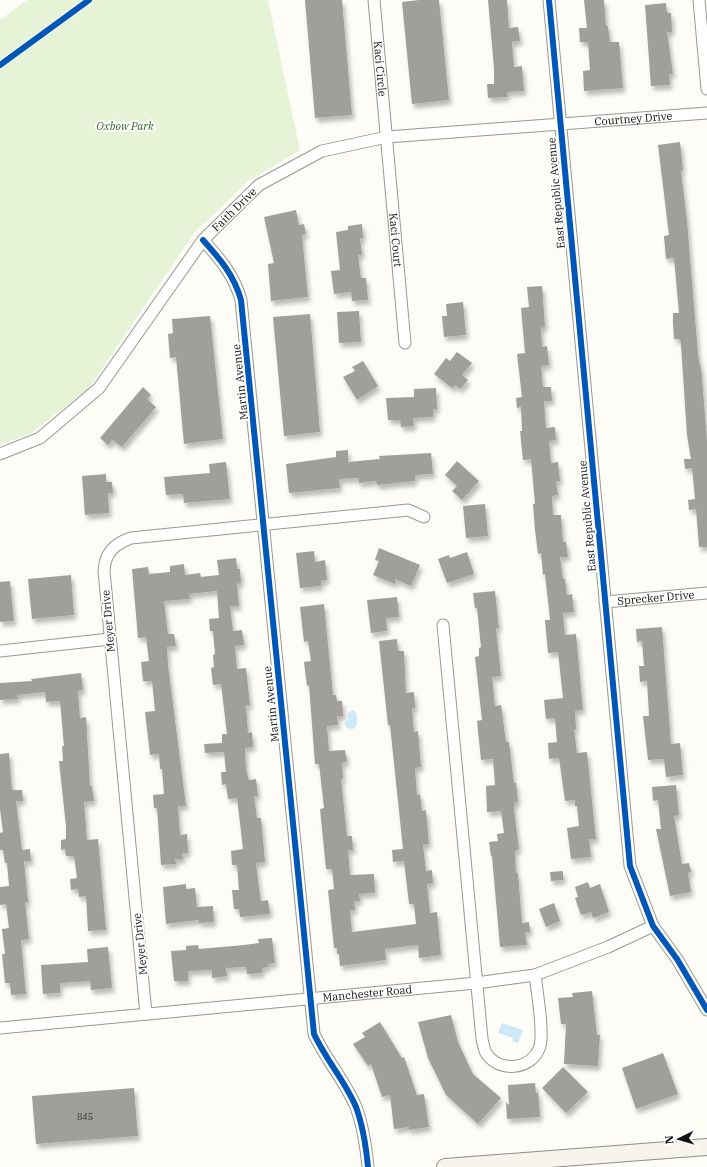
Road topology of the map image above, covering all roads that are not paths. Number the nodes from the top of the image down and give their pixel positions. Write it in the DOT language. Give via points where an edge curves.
graph roads {
  1 [pos="374,0"];
  2 [pos="549,0"];
  3 [pos="699,0"];
  4 [pos="707,89"];
  5 [pos="707,113"];
  6 [pos="559,123"];
  7 [pos="387,137"];
  8 [pos="203,240"];
  9 [pos="405,343"];
  10 [pos="0,454"];
  11 [pos="424,517"];
  12 [pos="264,525"];
  13 [pos="707,593"];
  14 [pos="605,602"];
  15 [pos="443,625"];
  16 [pos="110,639"];
  17 [pos="0,651"];
  18 [pos="653,926"];
  19 [pos="535,975"];
  20 [pos="476,983"];
  21 [pos="310,999"];
  22 [pos="707,1010"];
  23 [pos="146,1014"];
  24 [pos="0,1028"];
  25 [pos="707,1147"];
  26 [pos="368,1167"];
  27 [pos="445,1167"];
  1 -- 7 [label="street, Kaci Circle"];
  2 -- 6 [label="street, East Republic Avenue"];
  3 -- 4 [label="street"];
  5 -- 6 [label="street, Courtney Drive"];
  6 -- 7 [label="street, Faith Drive"];
  6 -- 14 [label="street, East Republic Avenue"];
  7 -- 8 [label="street, Faith Drive" via="322,151 259,185"];
  7 -- 9 [label="street, Kaci Court"];
  8 -- 10 [label="street, Faith Drive" via="99,388 40,438"];
  8 -- 12 [label="street, Martin Avenue" via="228,269 237,285 241,300"];
  11 -- 12 [label="street, Meyer Drive" via="408,510"];
  12 -- 16 [label="street, Meyer Drive" via="130,538 111,548 104,560"];
  12 -- 21 [label="street, Martin Avenue"];
  13 -- 14 [label="street, Sprecker Drive"];
  14 -- 18 [label="street, East Republic Avenue" via="630,866"];
  15 -- 20 [label="street"];
  16 -- 17 [label="street"];
  16 -- 23 [label="street, Meyer Drive"];
  18 -- 19 [label="street, Manchester Road" via="608,947"];
  18 -- 22 [label="street, East Republic Avenue" via="677,959"];
  19 -- 20 [label="street, Manchester Road"];
  19 -- 20 [label="street" via="542,1038 539,1050 530,1060 516,1067 505,1067 494,1062 485,1052"];
  20 -- 21 [label="street, Manchester Road"];
  21 -- 23 [label="street, Manchester Road"];
  21 -- 26 [label="street, Martin Avenue" via="314,1034 355,1106 364,1134"];
  23 -- 24 [label="street, Manchester Road"];
  25 -- 27 [label="main road"];
}
